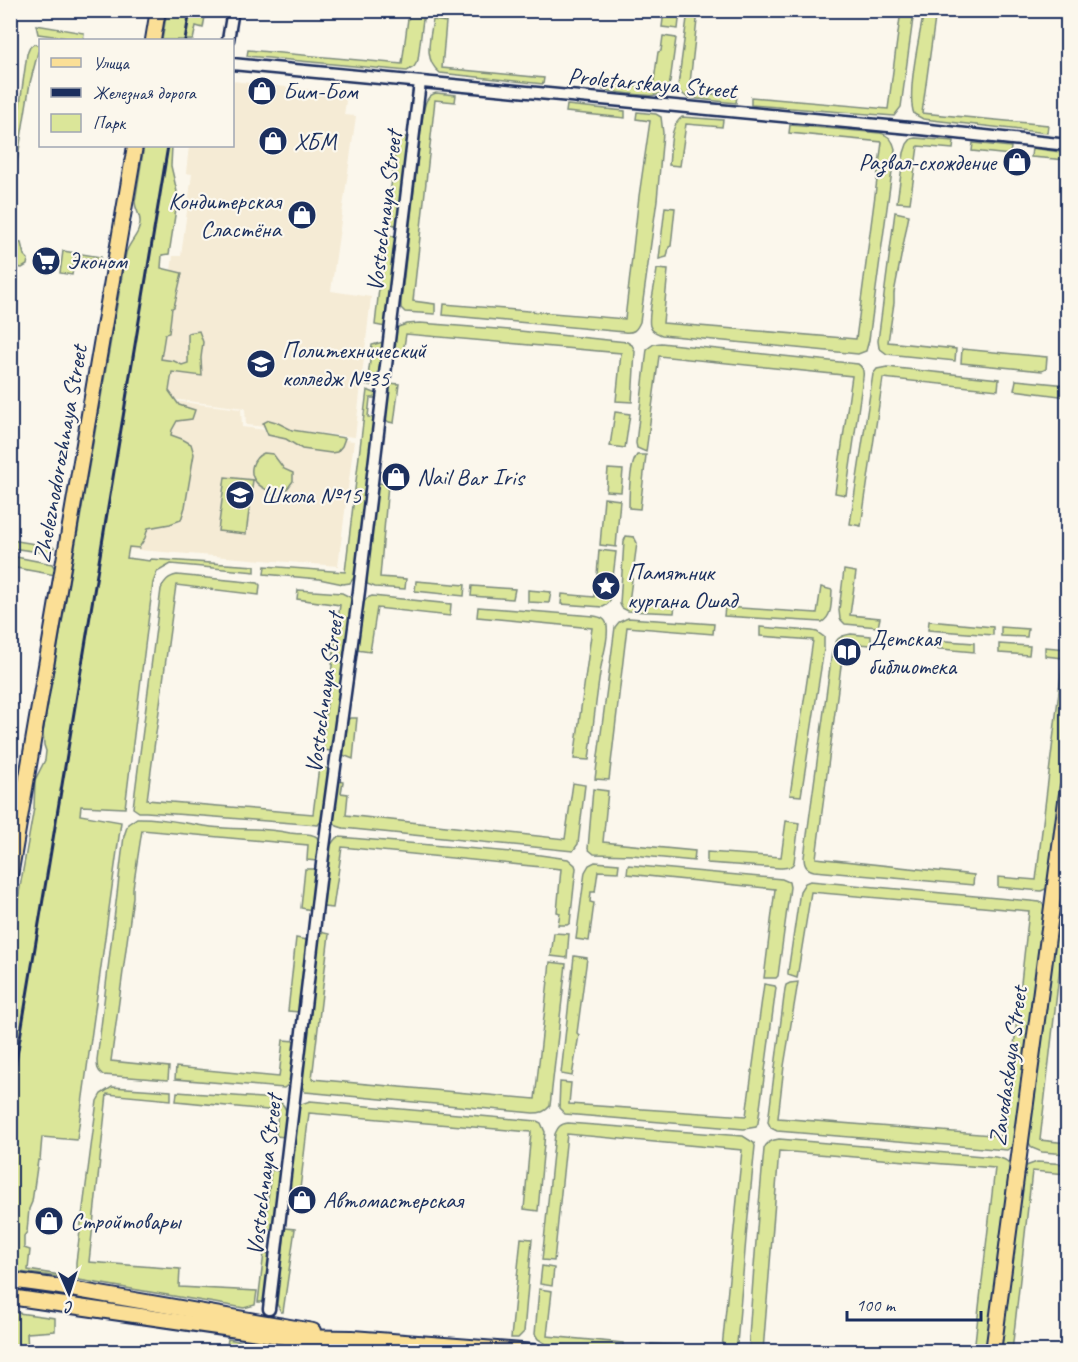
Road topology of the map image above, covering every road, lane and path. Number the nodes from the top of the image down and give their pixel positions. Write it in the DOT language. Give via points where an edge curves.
graph roads {
  1 [pos="158,10"];
  2 [pos="233,10"];
  3 [pos="153,39"];
  4 [pos="228,39"];
  5 [pos="234,64"];
  6 [pos="420,82"];
  7 [pos="1068,145"];
  8 [pos="135,147"];
  9 [pos="1068,786"];
  10 [pos="10,876"];
  11 [pos="10,1280"];
  12 [pos="10,1297"];
  13 [pos="269,1309"];
  14 [pos="248,1324"];
  15 [pos="286,1326"];
  16 [pos="352,1338"];
  17 [pos="535,1352"];
  18 [pos="993,1352"];
  1 -- 3 [label="main road"];
  2 -- 4 [label="street"];
  5 -- 6 [label="street, Proletarskaya Street"];
  6 -- 7 [label="street, Proletarskaya Street"];
  6 -- 13 [label="street, Vostochnaya Street"];
  8 -- 10 [label="main road, Zheleznodorozhnaya Street"];
  9 -- 18 [label="main road, Zavodaskaya Street"];
  11 -- 14 [label="main road"];
  12 -- 14 [label="main road"];
  13 -- 14 [label="street"];
  13 -- 15 [label="street" via="276,1322"];
  14 -- 15 [label="main road"];
  14 -- 16 [label="main road" via="285,1337"];
  15 -- 16 [label="main road"];
  16 -- 17 [label="main road"];
}
